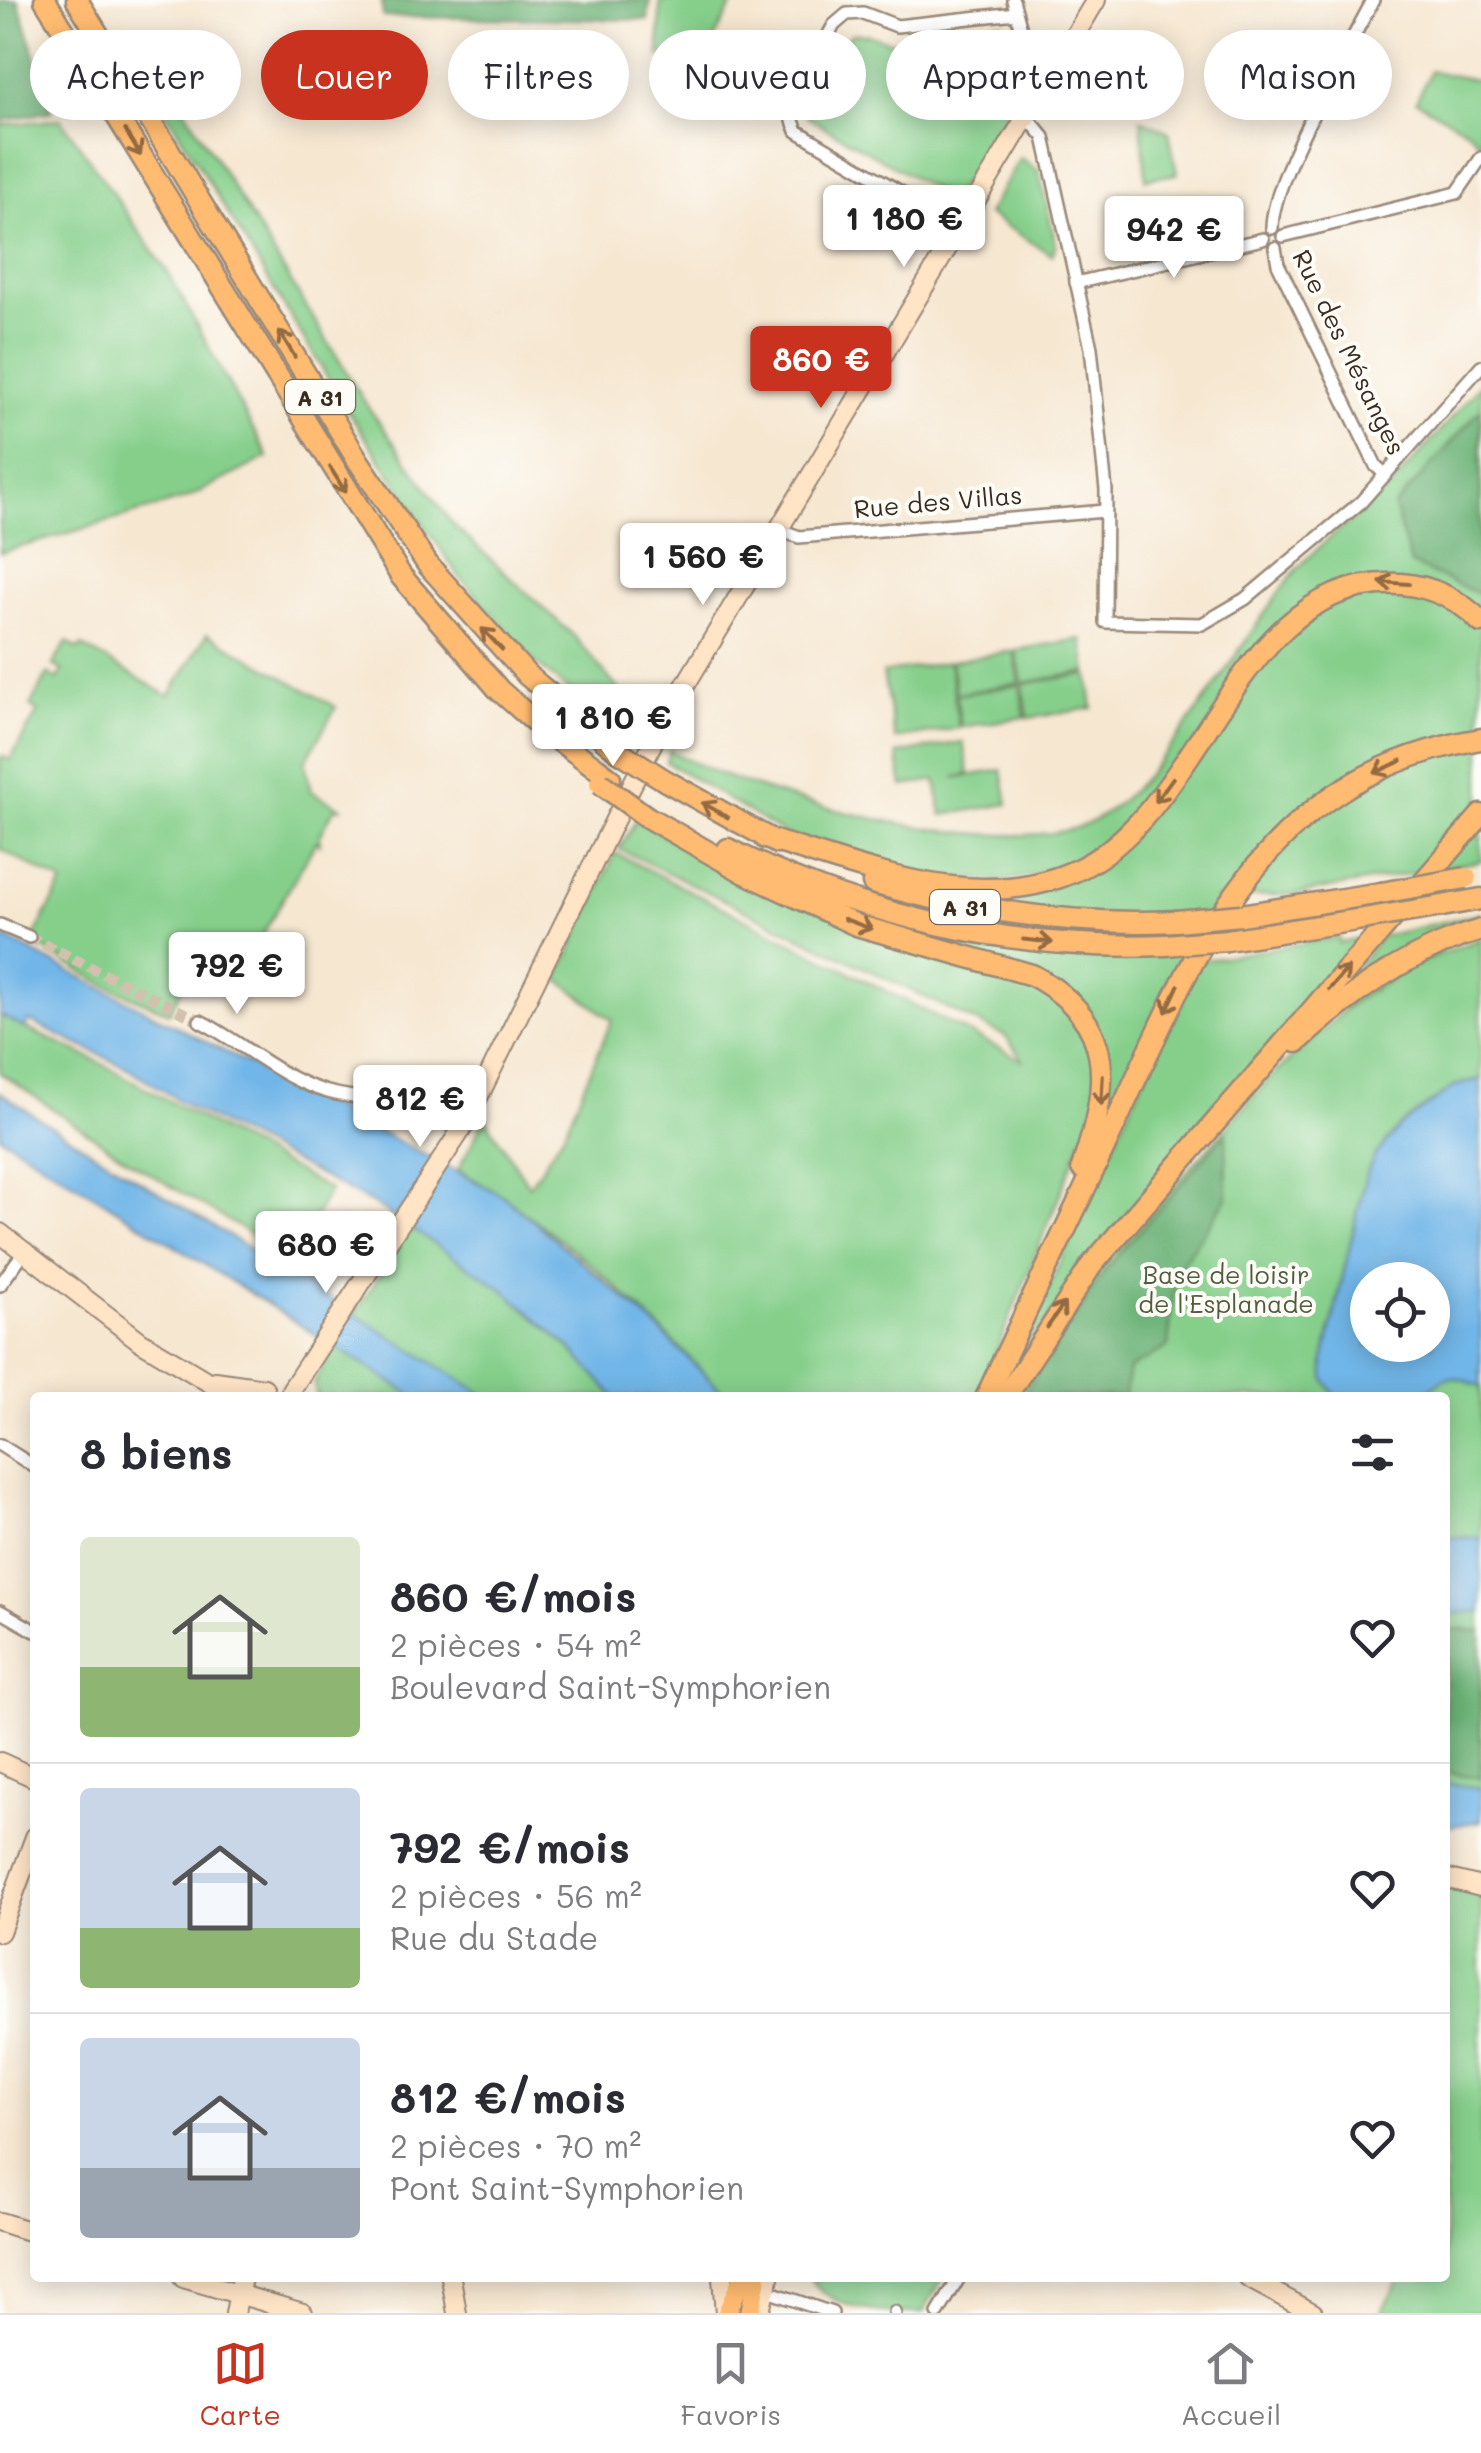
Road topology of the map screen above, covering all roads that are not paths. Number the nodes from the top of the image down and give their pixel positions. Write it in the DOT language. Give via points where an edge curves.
graph roads {
  1 [pos="45,0"];
  2 [pos="78,0"];
  3 [pos="1096,0"];
  4 [pos="1373,0"];
  5 [pos="1015,6"];
  6 [pos="1078,30"];
  7 [pos="1024,120"];
  8 [pos="1029,120"];
  9 [pos="1481,158"];
  10 [pos="958,226"];
  11 [pos="1272,234"];
  12 [pos="1076,283"];
  13 [pos="1481,366"];
  14 [pos="1386,475"];
  15 [pos="1105,511"];
  16 [pos="778,530"];
  17 [pos="1481,622"];
  18 [pos="1481,738"];
  19 [pos="650,812"];
  20 [pos="1481,815"];
  21 [pos="765,838"];
  22 [pos="1474,877"];
  23 [pos="1481,899"];
  24 [pos="0,925"];
  25 [pos="1481,930"];
  26 [pos="29,937"];
  27 [pos="200,1021"];
  28 [pos="457,1136"];
  29 [pos="1184,1158"];
  30 [pos="0,1233"];
  31 [pos="1059,1236"];
  32 [pos="24,1252"];
  33 [pos="0,1285"];
  34 [pos="204,1379"];
  35 [pos="225,1392"];
  36 [pos="255,1392"];
  37 [pos="261,1392"];
  38 [pos="290,1392"];
  39 [pos="295,1392"];
  40 [pos="989,1392"];
  41 [pos="1009,1392"];
  42 [pos="0,1445"];
  43 [pos="30,1464"];
  44 [pos="0,1611"];
  45 [pos="30,1629"];
  46 [pos="0,1762"];
  47 [pos="30,1776"];
  48 [pos="30,1850"];
  49 [pos="1450,1879"];
  50 [pos="1481,1887"];
  51 [pos="0,1931"];
  52 [pos="0,2222"];
  53 [pos="30,2231"];
  54 [pos="451,2282"];
  55 [pos="722,2282"];
  56 [pos="740,2282"];
  57 [pos="756,2282"];
  58 [pos="957,2282"];
  59 [pos="1255,2282"];
  60 [pos="241,2283"];
  61 [pos="772,2286"];
  62 [pos="234,2313"];
  63 [pos="303,2313"];
  64 [pos="457,2313"];
  65 [pos="726,2313"];
  66 [pos="750,2313"];
  67 [pos="759,2313"];
  68 [pos="832,2313"];
  69 [pos="938,2313"];
  70 [pos="1313,2313"];
  1 -- 19 [label="highway, A 31, one-way, bridge" via="401,576 550,744"];
  21 -- 2 [label="highway, A 31, one-way, bridge" via="617,750 526,675 428,565"];
  3 -- 6 [label="main road"];
  4 -- 11 [label="street" via="1284,178 1271,211"];
  5 -- 10 [label="street" via="897,26 847,14 788,108 797,131"];
  7 -- 10 [label="main road"];
  8 -- 12 [label="street" via="1044,138"];
  9 -- 11 [label="street, Rue des Mésanges" via="1457,194"];
  10 -- 16 [label="main road"];
  11 -- 12 [label="street, Rue des Mésanges"];
  11 -- 14 [label="street, Rue des Mésanges" via="1267,246 1276,248 1278,264"];
  12 -- 15 [label="street" via="1090,348"];
  13 -- 14 [label="street"];
  14 -- 15 [label="street" via="1303,554 1216,618 1185,627 1105,622"];
  15 -- 16 [label="street, Rue des Villas" via="799,537"];
  16 -- 28 [label="main road" via="662,724"];
  17 -- 21 [label="highway, one-way" via="1446,596 1416,585 1374,582 1330,594 1271,641 1151,808 1083,868 1055,878 1027,886 952,888"];
  18 -- 31 [label="highway, one-way" via="1362,780 1324,802 1259,860 1186,969"];
  19 -- 23 [label="highway, A 31, one-way, bridge" via="794,881 888,913 1031,940 1226,940"];
  19 -- 31 [label="highway, one-way" via="745,874 856,925 1032,975 1074,1006 1096,1042 1104,1082"];
  29 -- 20 [label="highway, one-way"];
  21 -- 22 [label="highway, A 31, bridge" via="866,881 951,905 1080,922 1241,915"];
  24 -- 26 [label="street"];
  25 -- 29 [label="highway" via="1407,960 1336,1010 1300,1038"];
  27 -- 28 [label="street" via="296,1078 377,1100"];
  28 -- 39 [label="main road"];
  41 -- 29 [label="highway, one-way" via="1091,1266"];
  30 -- 32 [label="main road"];
  31 -- 40 [label="highway"];
  32 -- 33 [label="street"];
  32 -- 34 [label="main road" via="140,1341"];
  34 -- 35 [label="main road"];
  34 -- 36 [label="main road"];
  37 -- 38 [label="main road" via="278,1385"];
  42 -- 43 [label="street"];
  44 -- 45 [label="street"];
  46 -- 47 [label="main road"];
  48 -- 51 [label="main road"];
  49 -- 50 [label="main road"];
  52 -- 53 [label="main road"];
  54 -- 64 [label="main road"];
  55 -- 65 [label="main road"];
  56 -- 65 [label="main road"];
  57 -- 66 [label="main road"];
  58 -- 69 [label="street"];
  59 -- 70 [label="main road"];
  60 -- 62 [label="main road"];
  60 -- 63 [label="main road"];
  61 -- 67 [label="main road"];
  61 -- 68 [label="street"];
}
